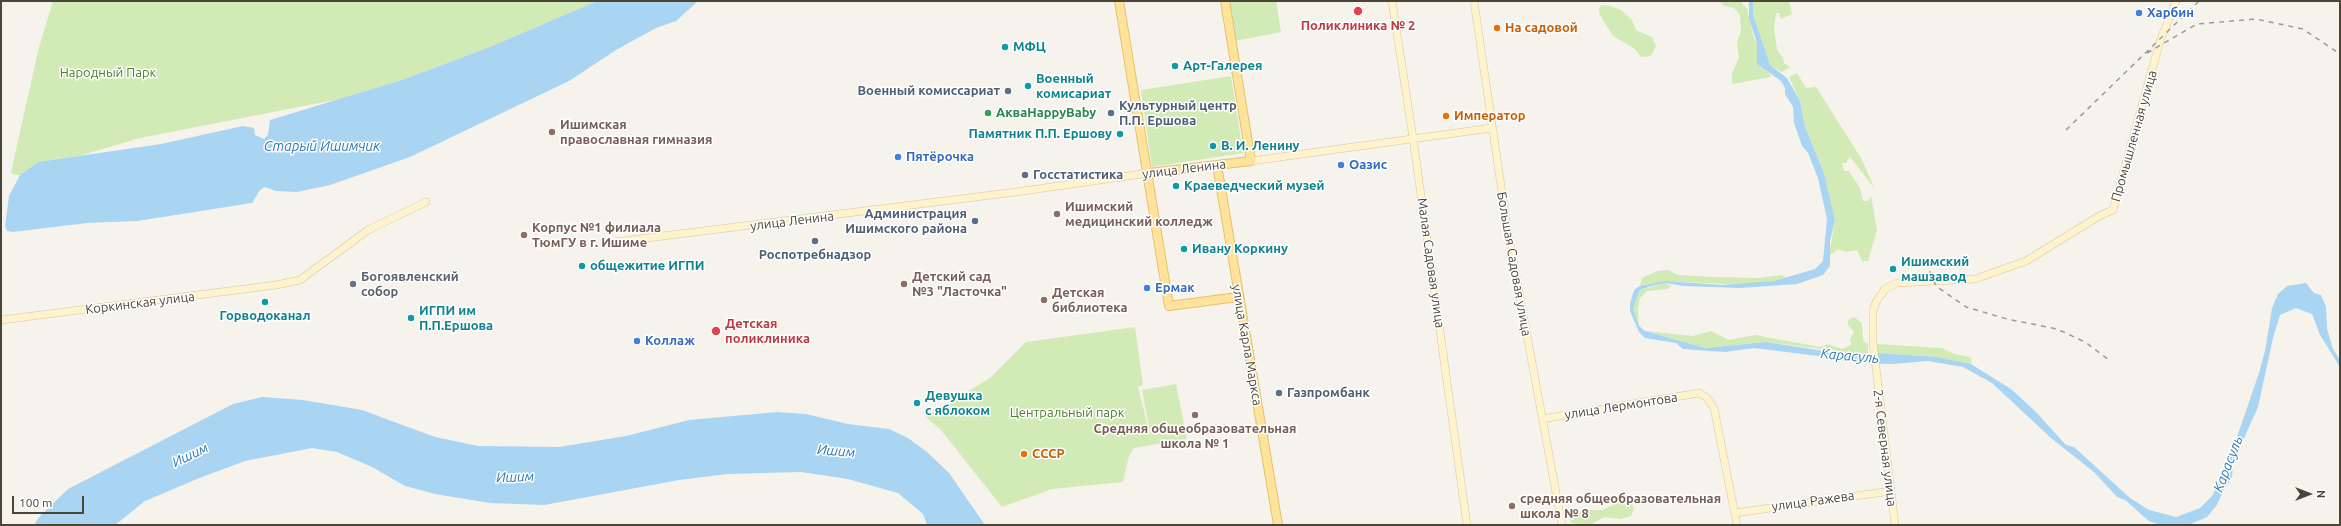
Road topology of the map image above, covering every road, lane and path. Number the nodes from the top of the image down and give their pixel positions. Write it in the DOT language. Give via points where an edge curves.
graph roads {
  1 [pos="1119,1"];
  2 [pos="1225,1"];
  3 [pos="1392,1"];
  4 [pos="1474,1"];
  5 [pos="2176,1"];
  6 [pos="1492,128"];
  7 [pos="1413,138"];
  8 [pos="1250,161"];
  9 [pos="1217,164"];
  10 [pos="1149,173"];
  11 [pos="426,202"];
  12 [pos="615,242"];
  13 [pos="1238,297"];
  14 [pos="1,320"];
  15 [pos="1875,370"];
  16 [pos="1542,419"];
  17 [pos="1891,491"];
  18 [pos="1735,513"];
  19 [pos="1278,525"];
  20 [pos="1468,525"];
  21 [pos="1562,525"];
  22 [pos="1737,525"];
  23 [pos="1895,525"];
  1 -- 10 [label="main road"];
  2 -- 8 [label="main road"];
  3 -- 7 [label="street, Малая Садовая улица"];
  4 -- 6 [label="street, Большая Садовая улица"];
  5 -- 15 [label="street, Промышленная улица" via="2158,47 2114,210 2101,215 2026,261 1975,279 1897,283 1885,289 1873,311"];
  6 -- 7 [label="street, улица Ленина"];
  6 -- 16 [label="street, Большая Садовая улица"];
  7 -- 8 [label="street, улица Ленина"];
  7 -- 20 [label="street, Малая Садовая улица"];
  8 -- 9 [label="main road, улица Ленина"];
  9 -- 10 [label="main road, улица Ленина"];
  9 -- 13 [label="main road, улица Карла Маркса"];
  10 -- 12 [label="street, улица Ленина"];
  10 -- 13 [label="main road" via="1169,306"];
  11 -- 14 [label="street, Коркинская улица" via="368,230 300,280 279,285"];
  13 -- 19 [label="main road, улица Карла Маркса"];
  15 -- 17 [label="street, 2-я Северная улица"];
  16 -- 18 [label="street, улица Лермонтова" via="1699,393 1706,396 1714,408"];
  16 -- 21 [label="street, Большая Садовая улица"];
  17 -- 18 [label="street, улица Ражева"];
  17 -- 23 [label="street, 2-я Северная улица"];
  18 -- 22 [label="street"];
}
